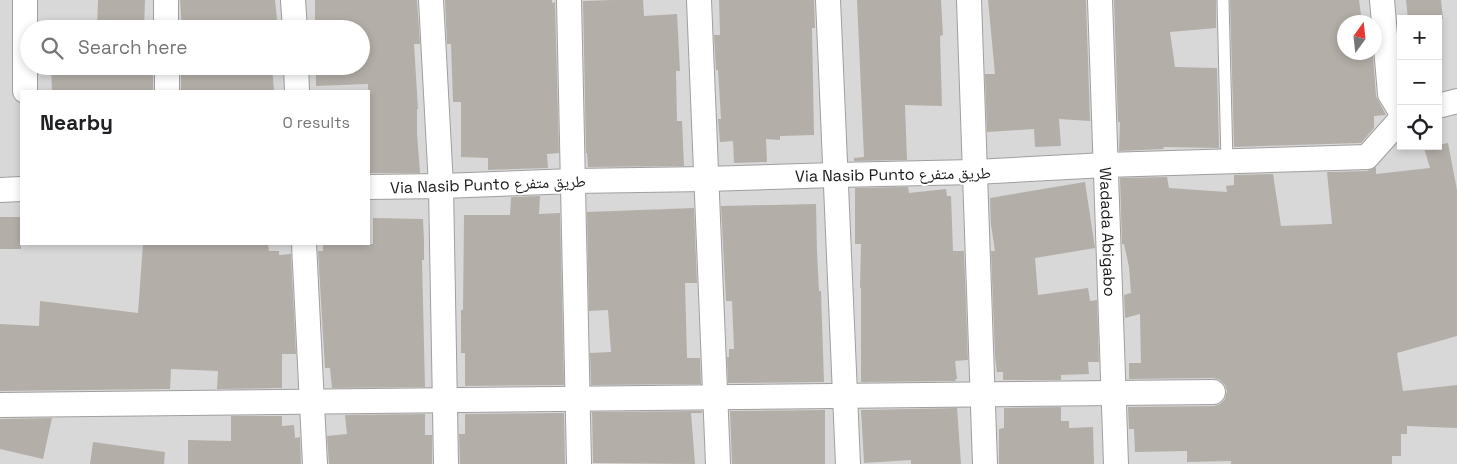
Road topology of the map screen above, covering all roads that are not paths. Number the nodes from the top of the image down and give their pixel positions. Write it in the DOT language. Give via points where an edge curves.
graph roads {
  1 [pos="25,0"];
  2 [pos="166,0"];
  3 [pos="293,0"];
  4 [pos="431,0"];
  5 [pos="569,0"];
  6 [pos="699,0"];
  7 [pos="828,0"];
  8 [pos="968,0"];
  9 [pos="1100,0"];
  10 [pos="1222,0"];
  11 [pos="1382,0"];
  12 [pos="25,20"];
  13 [pos="166,20"];
  14 [pos="294,20"];
  15 [pos="25,75"];
  16 [pos="167,75"];
  17 [pos="297,75"];
  18 [pos="25,90"];
  19 [pos="167,90"];
  20 [pos="298,90"];
  21 [pos="1457,101"];
  22 [pos="1397,105"];
  23 [pos="1442,105"];
  24 [pos="1397,123"];
  25 [pos="1227,162"];
  26 [pos="1105,165"];
  27 [pos="975,172"];
  28 [pos="835,174"];
  29 [pos="706,179"];
  30 [pos="573,181"];
  31 [pos="441,186"];
  32 [pos="370,187"];
  33 [pos="20,189"];
  34 [pos="0,190"];
  35 [pos="304,245"];
  36 [pos="1213,392"];
  37 [pos="1113,393"];
  38 [pos="983,395"];
  39 [pos="845,396"];
  40 [pos="715,398"];
  41 [pos="578,399"];
  42 [pos="444,401"];
  43 [pos="312,402"];
  44 [pos="0,405"];
  45 [pos="315,464"];
  46 [pos="446,464"];
  47 [pos="579,464"];
  48 [pos="718,464"];
  49 [pos="848,464"];
  50 [pos="985,464"];
  51 [pos="1116,464"];
  1 -- 12 [label="street"];
  2 -- 13 [label="street"];
  3 -- 14 [label="street"];
  4 -- 31 [label="street"];
  5 -- 30 [label="street"];
  6 -- 29 [label="street"];
  7 -- 28 [label="street"];
  8 -- 27 [label="street"];
  9 -- 26 [label="street, Wadada Abigabo"];
  10 -- 25 [label="lane"];
  11 -- 22 [label="street" via="1390,94"];
  15 -- 18 [label="street"];
  16 -- 19 [label="street"];
  17 -- 20 [label="street"];
  21 -- 23 [label="street"];
  24 -- 25 [label="street, Via Nasib Punto طريق متفرع" via="1366,157"];
  25 -- 26 [label="street, Via Nasib Punto طريق متفرع"];
  26 -- 27 [label="street, Via Nasib Punto طريق متفرع"];
  26 -- 37 [label="street, Wadada Abigabo"];
  27 -- 28 [label="street, Via Nasib Punto طريق متفرع"];
  27 -- 38 [label="street"];
  28 -- 29 [label="street, Via Nasib Punto طريق متفرع"];
  28 -- 39 [label="street"];
  29 -- 30 [label="street, Via Nasib Punto طريق متفرع"];
  29 -- 40 [label="street"];
  30 -- 31 [label="street, Via Nasib Punto طريق متفرع"];
  30 -- 41 [label="street"];
  31 -- 32 [label="street, Via Nasib Punto طريق متفرع"];
  31 -- 42 [label="street"];
  33 -- 34 [label="street"];
  35 -- 43 [label="street"];
  36 -- 37 [label="street"];
  37 -- 38 [label="street"];
  37 -- 51 [label="street, Wadada Abigabo"];
  38 -- 39 [label="street"];
  38 -- 50 [label="street"];
  39 -- 40 [label="street"];
  39 -- 49 [label="street"];
  40 -- 41 [label="street"];
  40 -- 48 [label="street"];
  41 -- 42 [label="street"];
  41 -- 47 [label="street"];
  42 -- 43 [label="street"];
  42 -- 46 [label="street"];
  43 -- 44 [label="street"];
  43 -- 45 [label="street"];
}
